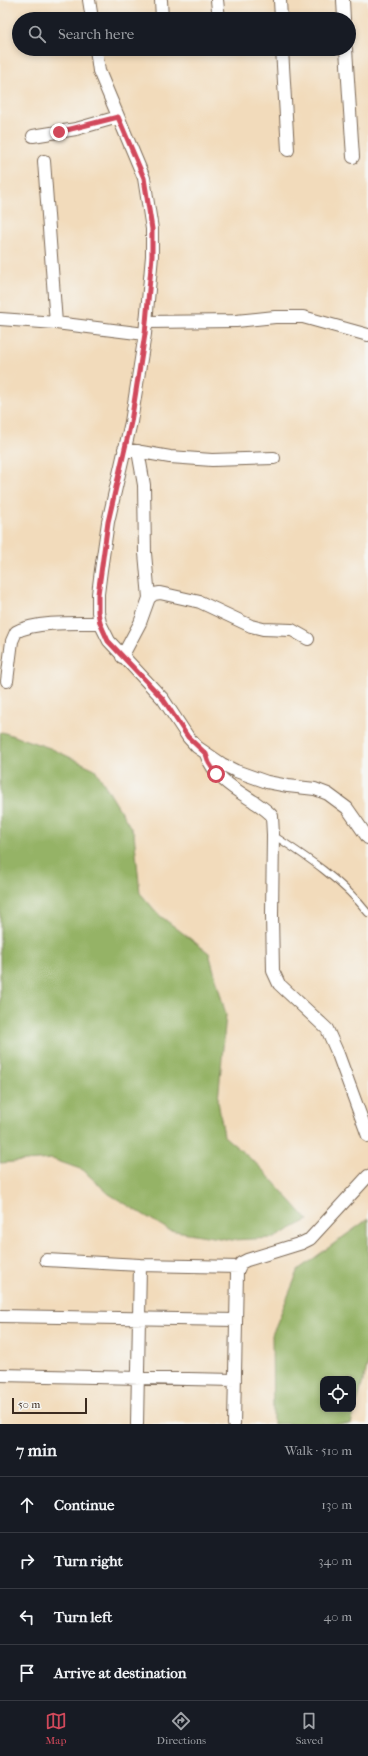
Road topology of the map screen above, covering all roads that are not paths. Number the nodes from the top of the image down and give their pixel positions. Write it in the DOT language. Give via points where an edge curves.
graph roads {
  1 [pos="90,0"];
  2 [pos="161,0"];
  3 [pos="217,0"];
  4 [pos="280,0"];
  5 [pos="343,0"];
  6 [pos="91,12"];
  7 [pos="162,12"];
  8 [pos="218,12"];
  9 [pos="281,12"];
  10 [pos="344,12"];
  11 [pos="97,56"];
  12 [pos="282,56"];
  13 [pos="346,56"];
  14 [pos="118,117"];
  15 [pos="33,136"];
  16 [pos="288,150"];
  17 [pos="353,157"];
  18 [pos="44,161"];
  19 [pos="0,319"];
  20 [pos="56,323"];
  21 [pos="145,328"];
  22 [pos="368,335"];
  23 [pos="124,448"];
  24 [pos="138,451"];
  25 [pos="274,458"];
  26 [pos="149,598"];
  27 [pos="100,623"];
  28 [pos="308,639"];
  29 [pos="122,657"];
  30 [pos="7,681"];
  31 [pos="206,754"];
  32 [pos="273,835"];
  33 [pos="368,838"];
  34 [pos="368,914"];
  35 [pos="368,1136"];
  36 [pos="368,1176"];
  37 [pos="46,1260"];
  38 [pos="140,1265"];
  39 [pos="239,1267"];
  40 [pos="0,1316"];
  41 [pos="139,1319"];
  42 [pos="236,1320"];
  43 [pos="0,1375"];
  44 [pos="138,1378"];
  45 [pos="235,1380"];
  46 [pos="137,1424"];
  47 [pos="234,1424"];
  1 -- 6 [label="street"];
  2 -- 7 [label="street"];
  3 -- 8 [label="street"];
  4 -- 9 [label="street"];
  5 -- 10 [label="street"];
  11 -- 14 [label="street" via="99,71"];
  12 -- 16 [label="street"];
  13 -- 17 [label="street"];
  14 -- 15 [label="street" via="76,129"];
  14 -- 21 [label="street" via="144,178 152,229"];
  18 -- 20 [label="street"];
  19 -- 20 [label="street"];
  20 -- 21 [label="street"];
  21 -- 22 [label="street" via="303,317"];
  21 -- 23 [label="street" via="131,422"];
  23 -- 24 [label="street"];
  23 -- 27 [label="street" via="108,522 101,570 98,594"];
  24 -- 25 [label="street" via="212,460"];
  24 -- 26 [label="street" via="144,485 145,553"];
  26 -- 28 [label="street" via="160,593 194,600 251,626 292,630"];
  26 -- 29 [label="street" via="140,623"];
  27 -- 29 [label="street" via="108,641"];
  27 -- 30 [label="street" via="55,624 16,632 12,641"];
  29 -- 31 [label="street" via="152,686 188,737"];
  31 -- 32 [label="street" via="216,774 270,813 273,820"];
  31 -- 33 [label="street" via="236,771 267,782 315,789 328,794 346,808"];
  32 -- 34 [label="lane" via="341,884"];
  32 -- 35 [label="street" via="274,971 279,984 327,1029"];
  36 -- 39 [label="street" via="310,1239 302,1244 247,1260"];
  37 -- 38 [label="street"];
  38 -- 39 [label="street"];
  38 -- 41 [label="street"];
  39 -- 42 [label="street"];
  40 -- 41 [label="street"];
  41 -- 42 [label="street"];
  41 -- 44 [label="street"];
  42 -- 45 [label="street"];
  43 -- 44 [label="street"];
  44 -- 45 [label="street"];
  44 -- 46 [label="street"];
  45 -- 47 [label="street"];
}
